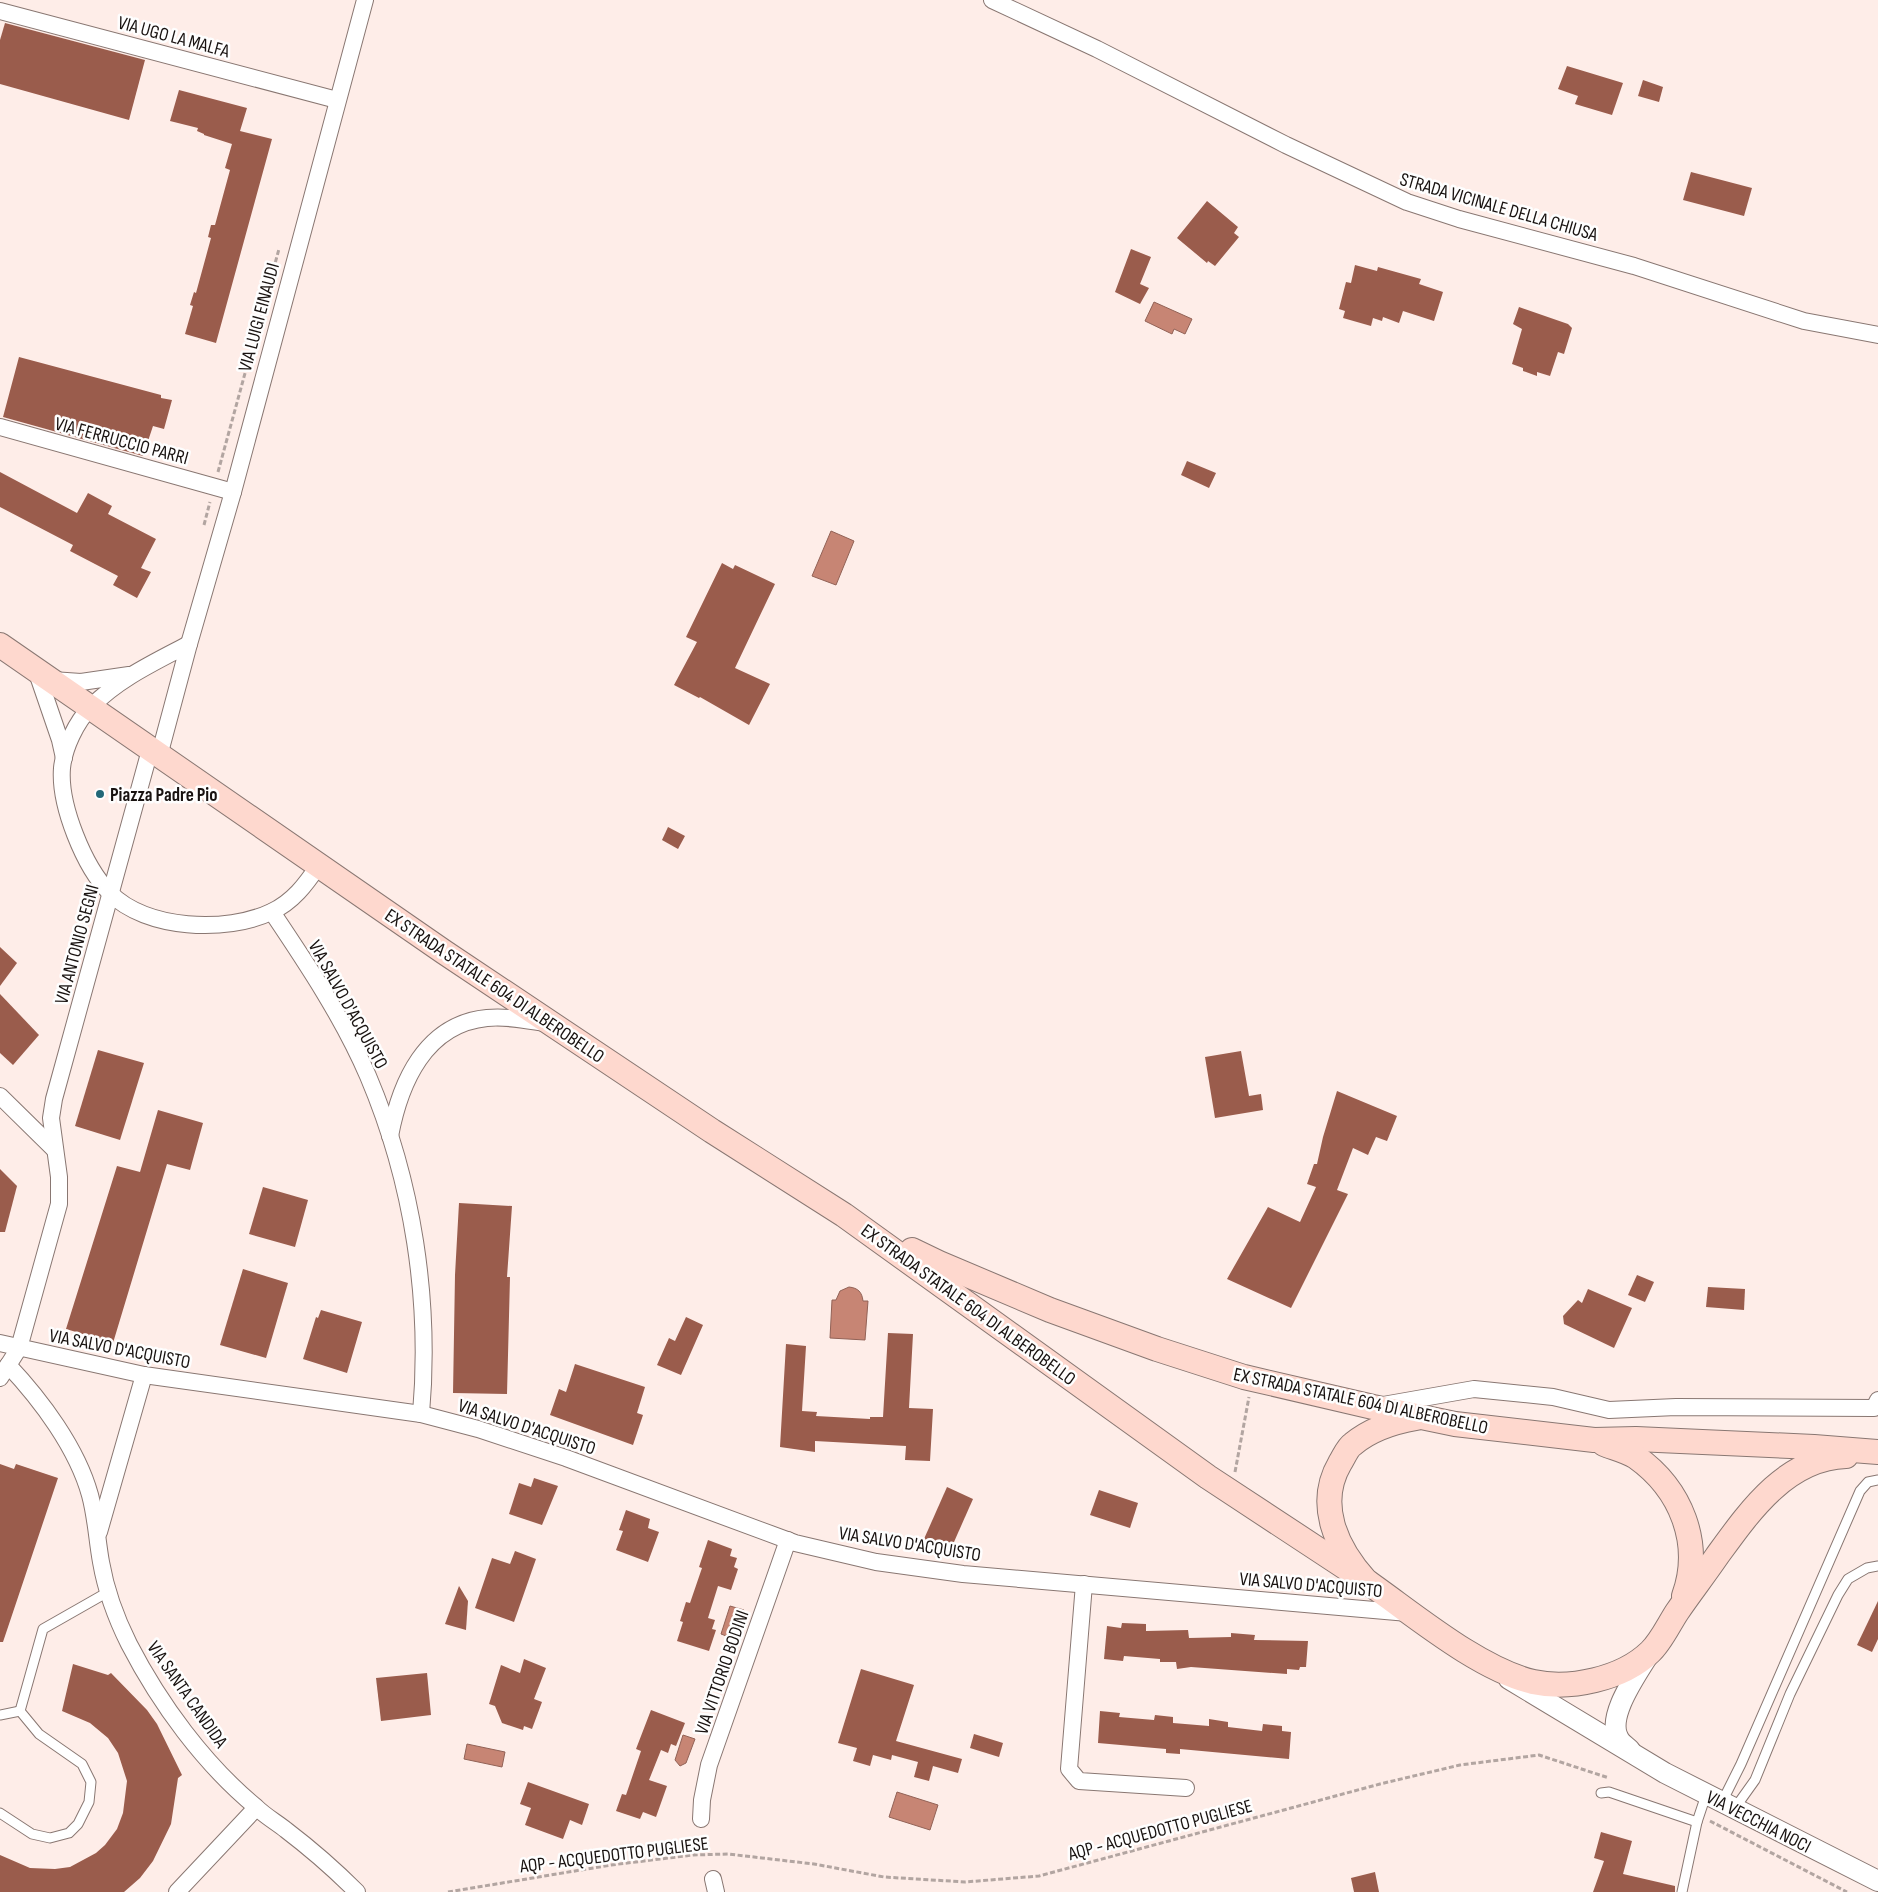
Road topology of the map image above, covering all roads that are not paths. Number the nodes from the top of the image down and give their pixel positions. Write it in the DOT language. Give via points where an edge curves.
graph roads {
  1 [pos="365,0"];
  2 [pos="992,0"];
  3 [pos="0,11"];
  4 [pos="337,100"];
  5 [pos="1878,335"];
  6 [pos="0,427"];
  7 [pos="233,492"];
  8 [pos="189,644"];
  9 [pos="0,645"];
  10 [pos="43,675"];
  11 [pos="131,675"];
  12 [pos="90,708"];
  13 [pos="155,753"];
  14 [pos="64,760"];
  15 [pos="319,865"];
  16 [pos="110,893"];
  17 [pos="272,912"];
  18 [pos="554,1025"];
  19 [pos="0,1096"];
  20 [pos="390,1137"];
  21 [pos="55,1150"];
  22 [pos="844,1214"];
  23 [pos="0,1344"];
  24 [pos="19,1348"];
  25 [pos="4,1372"];
  26 [pos="144,1375"];
  27 [pos="1878,1400"];
  28 [pos="1373,1407"];
  29 [pos="421,1414"];
  30 [pos="1420,1417"];
  31 [pos="1594,1440"];
  32 [pos="1878,1453"];
  33 [pos="1878,1480"];
  34 [pos="98,1538"];
  35 [pos="788,1540"];
  36 [pos="1878,1566"];
  37 [pos="1366,1580"];
  38 [pos="1084,1584"];
  39 [pos="108,1592"];
  40 [pos="1679,1609"];
  41 [pos="1412,1613"];
  42 [pos="1650,1652"];
  43 [pos="1474,1656"];
  44 [pos="20,1711"];
  45 [pos="0,1715"];
  46 [pos="1641,1760"];
  47 [pos="1186,1788"];
  48 [pos="1600,1793"];
  49 [pos="1716,1805"];
  50 [pos="256,1808"];
  51 [pos="0,1813"];
  52 [pos="701,1819"];
  53 [pos="1697,1822"];
  54 [pos="1878,1881"];
  55 [pos="355,1891"];
  56 [pos="177,1892"];
  57 [pos="1682,1892"];
  1 -- 4 [label="street, VIA LUIGI EINAUDI"];
  2 -- 5 [label="street, STRADA VICINALE DELLA CHIUSA" via="1407,202 1634,266 1804,322"];
  3 -- 4 [label="street, VIA UGO LA MALFA"];
  4 -- 7 [label="street, VIA LUIGI EINAUDI"];
  6 -- 7 [label="street, VIA FERRUCCIO PARRI"];
  7 -- 8 [label="street, VIA LUIGI EINAUDI"];
  8 -- 11 [label="street"];
  8 -- 13 [label="street, VIA LUIGI EINAUDI"];
  9 -- 10 [label="main road, EX STRADA STATALE 604 DI ALBEROBELLO"];
  10 -- 11 [label="street" via="81,682"];
  10 -- 12 [label="main road, EX STRADA STATALE 604 DI ALBEROBELLO"];
  10 -- 14 [label="street"];
  11 -- 12 [label="street"];
  12 -- 13 [label="main road, EX STRADA STATALE 604 DI ALBEROBELLO"];
  12 -- 14 [label="street" via="67,747"];
  13 -- 15 [label="main road, EX STRADA STATALE 604 DI ALBEROBELLO"];
  13 -- 16 [label="street, VIA ANTONIO SEGNI"];
  14 -- 16 [label="street" via="64,793 69,816 94,871"];
  15 -- 17 [label="street" via="296,896"];
  15 -- 18 [label="main road, EX STRADA STATALE 604 DI ALBEROBELLO"];
  16 -- 17 [label="street" via="135,909 172,922 195,925 227,923"];
  16 -- 21 [label="street, VIA ANTONIO SEGNI" via="54,1099 51,1118"];
  17 -- 20 [label="street, VIA SALVO D'ACQUISTO" via="299,951 346,1032 368,1076"];
  18 -- 20 [label="street" via="514,1018 486,1018 458,1026 439,1036 417,1060 406,1079 397,1102"];
  18 -- 22 [label="main road, EX STRADA STATALE 604 DI ALBEROBELLO" via="712,1131"];
  19 -- 21 [label="street"];
  20 -- 29 [label="street, VIA SALVO D'ACQUISTO" via="414,1227 423,1305 425,1355"];
  21 -- 24 [label="street, VIA ANTONIO SEGNI" via="59,1204"];
  22 -- 28 [label="main road, EX STRADA STATALE 604 DI ALBEROBELLO" via="939,1263 1050,1310 1252,1379"];
  22 -- 37 [label="main road, EX STRADA STATALE 604 DI ALBEROBELLO" via="1228,1490"];
  23 -- 24 [label="street, VIA SALVO D'ACQUISTO"];
  24 -- 25 [label="street, VIA ANTONIO SEGNI"];
  24 -- 26 [label="street, VIA SALVO D'ACQUISTO"];
  25 -- 34 [label="street, VIA SANTA CANDIDA" via="51,1420 79,1468 89,1493"];
  26 -- 29 [label="street, VIA SALVO D'ACQUISTO"];
  26 -- 34 [label="street"];
  27 -- 28 [label="street" via="1874,1408 1609,1410 1553,1397 1474,1389"];
  28 -- 30 [label="main road, EX STRADA STATALE 604 DI ALBEROBELLO"];
  29 -- 35 [label="street, VIA SALVO D'ACQUISTO" via="566,1458"];
  30 -- 31 [label="main road, EX STRADA STATALE 604 DI ALBEROBELLO"];
  30 -- 37 [label="main road" via="1376,1429 1351,1445 1333,1475 1328,1499 1331,1524 1339,1547"];
  31 -- 32 [label="main road, EX STRADA STATALE 604 DI ALBEROBELLO" via="1804,1446"];
  31 -- 40 [label="main road" via="1635,1456 1674,1496 1687,1522 1692,1545 1688,1583"];
  32 -- 40 [label="main road, EX STRADA STATALE 604 DI ALBEROBELLO" via="1837,1456 1784,1479 1761,1498"];
  33 -- 49 [label="lane" via="1868,1482 1860,1491 1741,1764"];
  34 -- 39 [label="street, VIA SANTA CANDIDA"];
  35 -- 38 [label="street, VIA SALVO D'ACQUISTO" via="876,1562 963,1574"];
  35 -- 52 [label="street, VIA VITTORIO BODINI" via="709,1765"];
  36 -- 49 [label="lane" via="1867,1568 1848,1579 1838,1594 1790,1694 1755,1780"];
  37 -- 41 [label="main road, EX STRADA STATALE 604 DI ALBEROBELLO"];
  38 -- 41 [label="street, VIA SALVO D'ACQUISTO"];
  38 -- 47 [label="street" via="1069,1769 1079,1781"];
  39 -- 44 [label="lane" via="43,1629"];
  39 -- 50 [label="street, VIA SANTA CANDIDA" via="129,1644 149,1679 211,1763"];
  40 -- 42 [label="main road, EX STRADA STATALE 604 DI ALBEROBELLO"];
  41 -- 43 [label="main road, EX STRADA STATALE 604 DI ALBEROBELLO"];
  42 -- 43 [label="main road, EX STRADA STATALE 604 DI ALBEROBELLO" via="1628,1667 1602,1678 1552,1685 1532,1682"];
  42 -- 46 [label="street" via="1616,1712 1619,1740"];
  43 -- 46 [label="street"];
  44 -- 45 [label="lane"];
  44 -- 51 [label="lane" via="39,1734 82,1764 91,1782 89,1802 78,1824 69,1833 50,1838 32,1834"];
  46 -- 49 [label="street, VIA VECCHIA NOCI"];
  48 -- 53 [label="lane" via="1609,1792"];
  49 -- 53 [label="lane"];
  49 -- 54 [label="street, VIA VECCHIA NOCI"];
  50 -- 55 [label="street, VIA SANTA CANDIDA"];
  50 -- 56 [label="street"];
  53 -- 57 [label="lane"];
}
